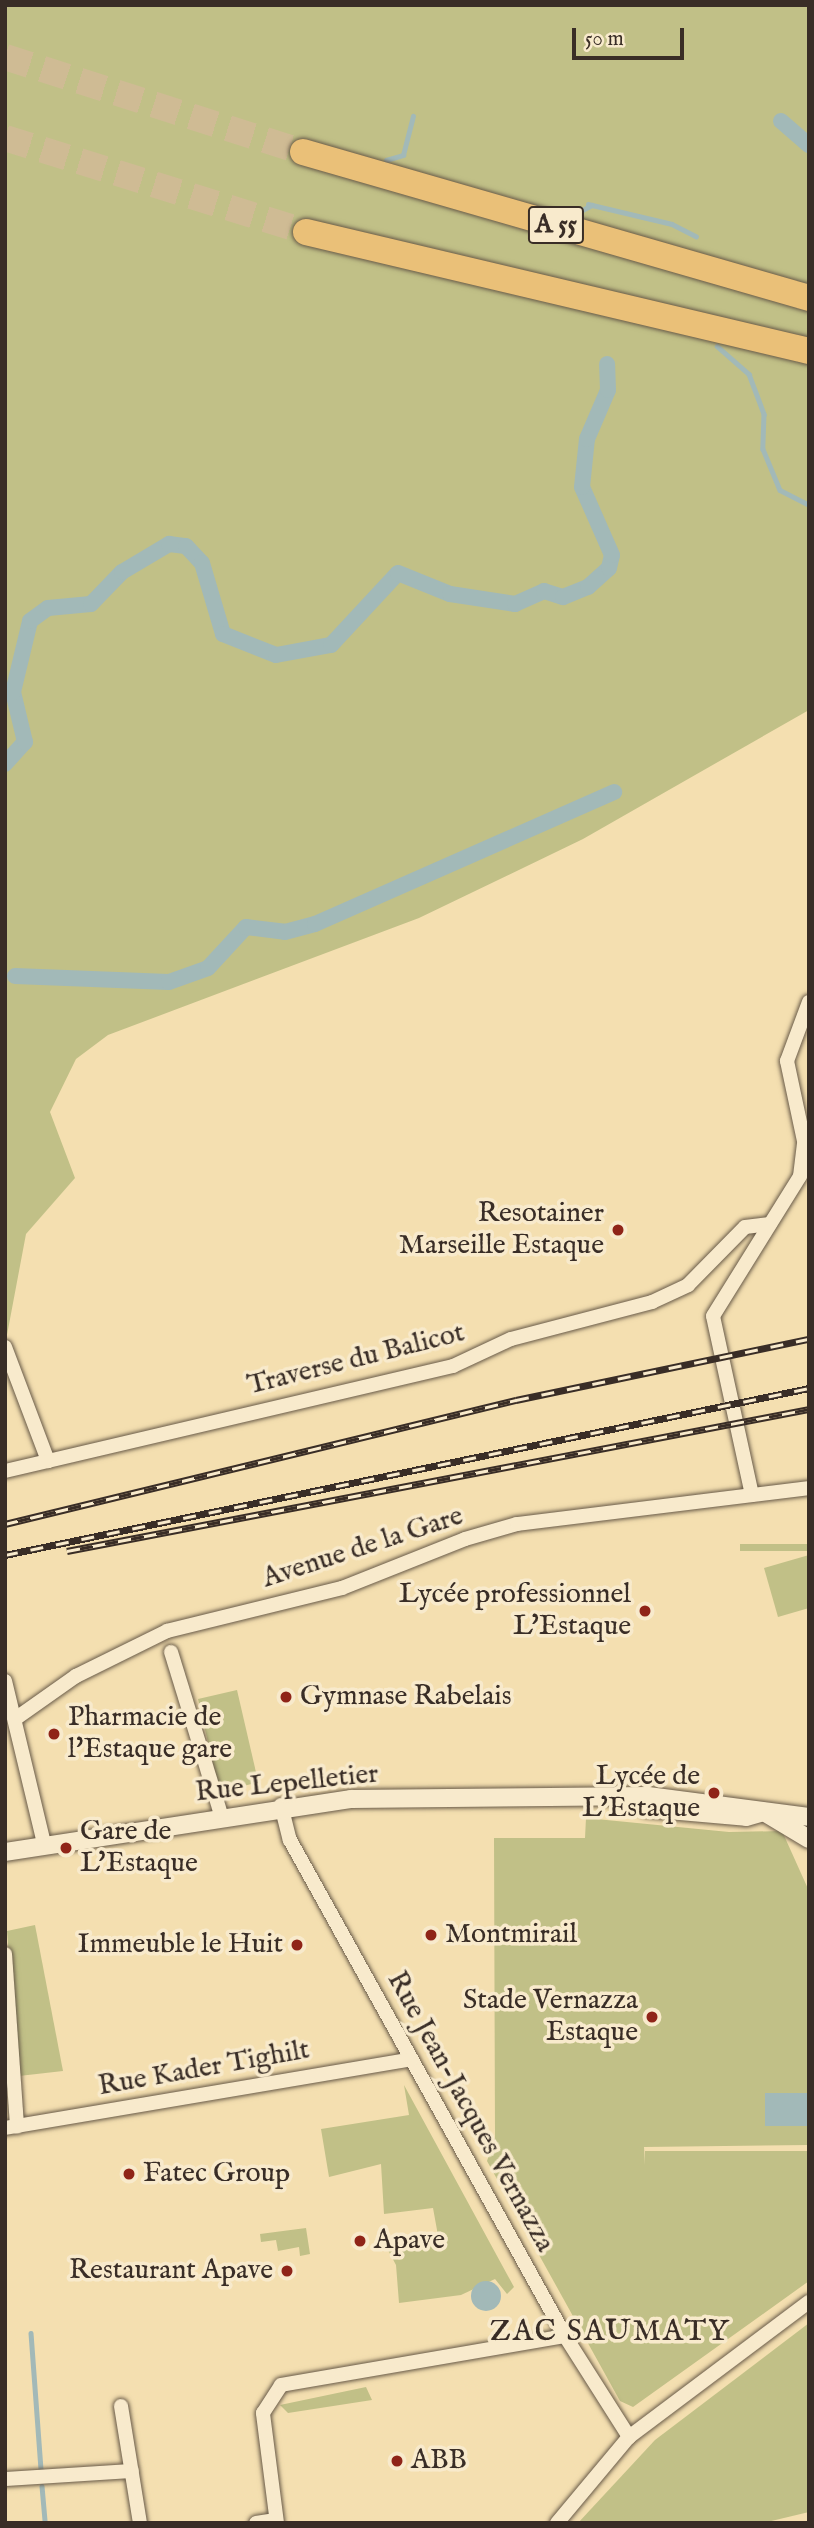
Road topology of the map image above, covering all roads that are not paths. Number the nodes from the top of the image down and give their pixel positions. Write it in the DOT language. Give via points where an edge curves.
graph roads {
  1 [pos="303,152"];
  2 [pos="306,232"];
  3 [pos="809,298"];
  4 [pos="809,351"];
  5 [pos="809,1002"];
  6 [pos="771,1224"];
  7 [pos="5,1347"];
  8 [pos="48,1461"];
  9 [pos="5,1471"];
  10 [pos="809,1488"];
  11 [pos="752,1495"];
  12 [pos="171,1652"];
  13 [pos="5,1681"];
  14 [pos="15,1719"];
  15 [pos="281,1805"];
  16 [pos="764,1812"];
  17 [pos="221,1815"];
  18 [pos="809,1817"];
  19 [pos="809,1842"];
  20 [pos="44,1843"];
  21 [pos="5,1852"];
  22 [pos="809,1855"];
  23 [pos="5,1954"];
  24 [pos="411,2059"];
  25 [pos="9,2076"];
  26 [pos="11,2127"];
  27 [pos="809,2302"];
  28 [pos="565,2336"];
  29 [pos="121,2406"];
  30 [pos="629,2437"];
  31 [pos="132,2471"];
  32 [pos="5,2479"];
  33 [pos="277,2521"];
  34 [pos="140,2523"];
  35 [pos="256,2523"];
  36 [pos="557,2523"];
  1 -- 3 [label="highway, A 55"];
  2 -- 4 [label="highway, A 55"];
  5 -- 6 [label="street" via="788,1061 803,1163"];
  6 -- 8 [label="street, Traverse du Balicot" via="745,1227 688,1285 652,1302 510,1339 453,1366"];
  6 -- 11 [label="street" via="713,1316"];
  7 -- 8 [label="street"];
  8 -- 9 [label="street, Traverse du Balicot"];
  10 -- 11 [label="street, Avenue de la Gare"];
  11 -- 14 [label="street, Avenue de la Gare" via="517,1524 465,1539 342,1588 167,1631 76,1676"];
  12 -- 17 [label="street"];
  13 -- 14 [label="street"];
  14 -- 20 [label="street"];
  15 -- 16 [label="street, Rue Lepelletier" via="351,1798 688,1798"];
  15 -- 17 [label="street, Rue Lepelletier"];
  15 -- 24 [label="street, Rue Jean-Jacques Vernazza" via="290,1840"];
  16 -- 18 [label="street, Rue Lepelletier"];
  16 -- 19 [label="street, Rue Lepelletier"];
  17 -- 20 [label="street, Rue Lepelletier"];
  19 -- 22 [label="street"];
  20 -- 21 [label="street, Rue Lepelletier"];
  23 -- 25 [label="street"];
  24 -- 26 [label="street, Rue Kader Tighilt"];
  24 -- 28 [label="street, Rue Jean-Jacques Vernazza"];
  25 -- 26 [label="street"];
  27 -- 30 [label="street"];
  28 -- 30 [label="street, Rue Jean-Jacques Vernazza"];
  28 -- 33 [label="street" via="281,2385 263,2413"];
  29 -- 31 [label="street"];
  30 -- 36 [label="street"];
  31 -- 32 [label="street"];
  31 -- 34 [label="street"];
  33 -- 35 [label="street"];
}
